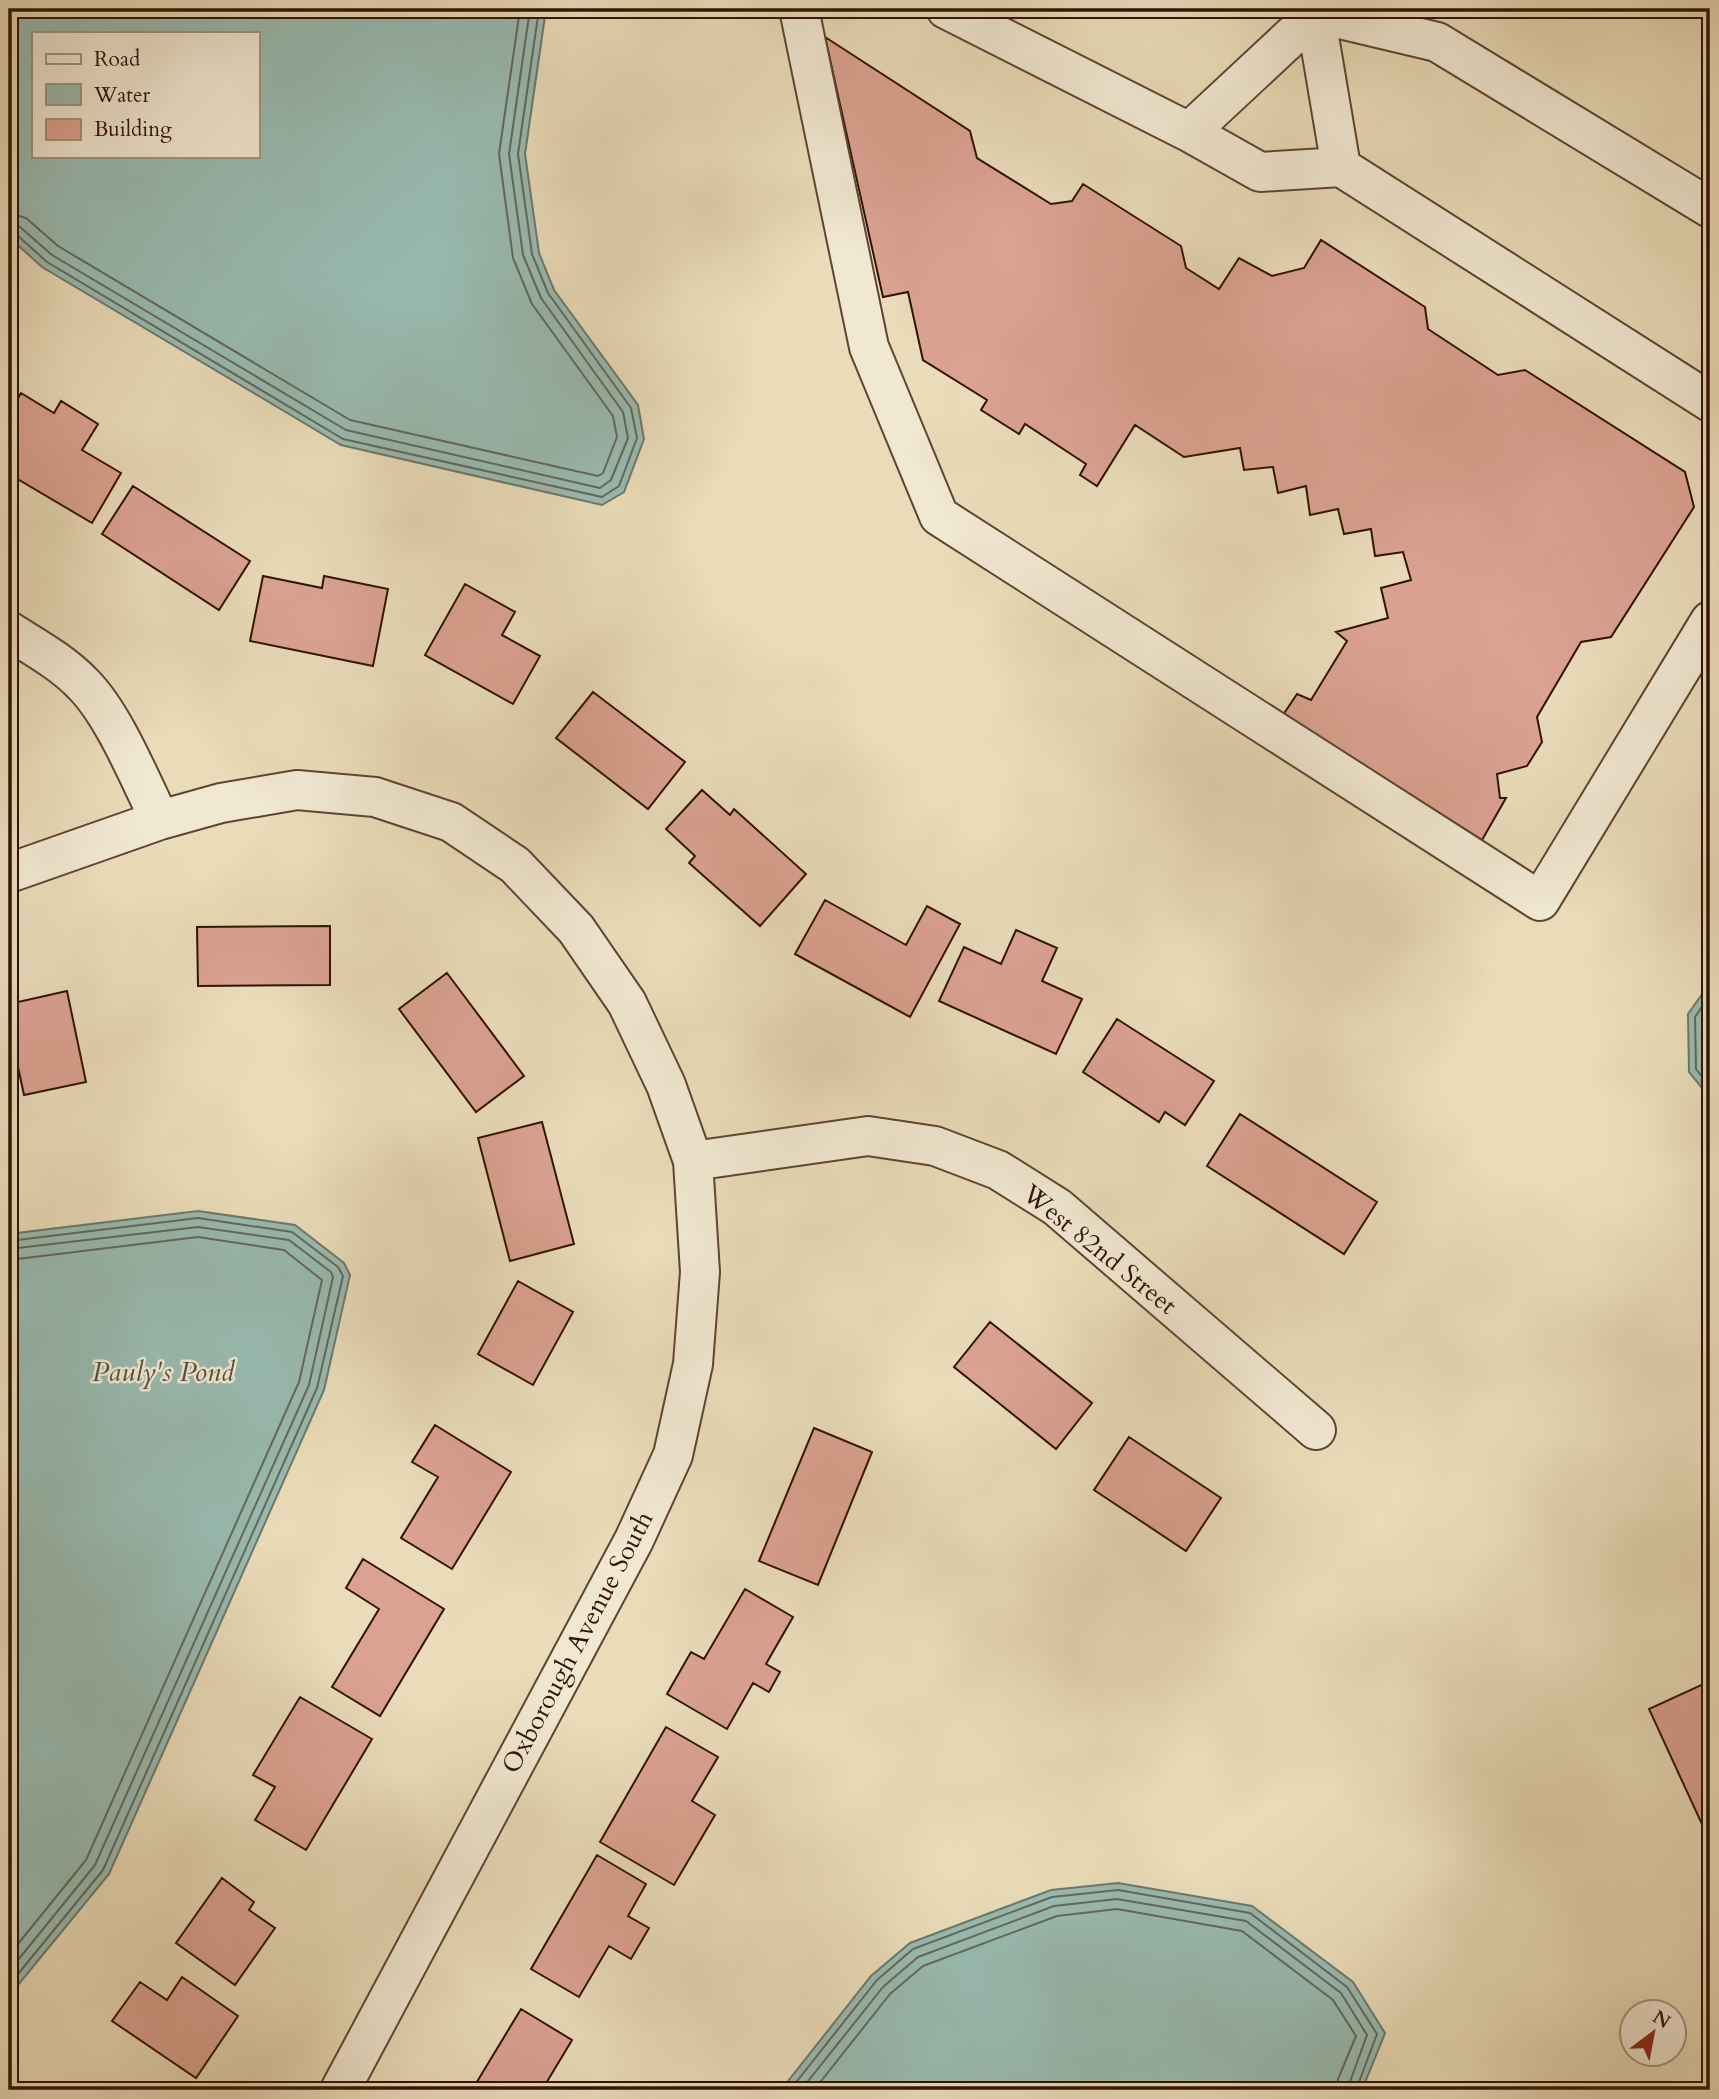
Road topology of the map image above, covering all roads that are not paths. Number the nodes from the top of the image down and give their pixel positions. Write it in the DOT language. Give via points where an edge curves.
graph roads {
  1 [pos="799,9"];
  2 [pos="946,9"];
  3 [pos="1318,10"];
  4 [pos="1189,132"];
  5 [pos="1341,167"];
  6 [pos="1710,208"];
  7 [pos="1710,402"];
  8 [pos="1710,621"];
  9 [pos="9,631"];
  10 [pos="160,820"];
  11 [pos="9,873"];
  12 [pos="693,1161"];
  13 [pos="1316,1430"];
  14 [pos="340,2090"];
  1 -- 8 [label="street" via="869,347 939,516 1540,901"];
  2 -- 4 [label="street"];
  3 -- 4 [label="street"];
  3 -- 5 [label="street"];
  3 -- 6 [label="street" via="1437,42"];
  4 -- 5 [label="street" via="1260,172"];
  5 -- 7 [label="street"];
  9 -- 10 [label="street" via="84,685 108,719"];
  10 -- 11 [label="street"];
  10 -- 12 [label="street" via="220,803 297,790 375,797 451,822 515,865 576,929 627,1003 666,1085"];
  12 -- 13 [label="street, West 82nd Street" via="868,1136 935,1146 998,1170 1058,1207"];
  12 -- 14 [label="street, Oxborough Avenue South" via="700,1272 693,1364 673,1455 634,1539"];
}
